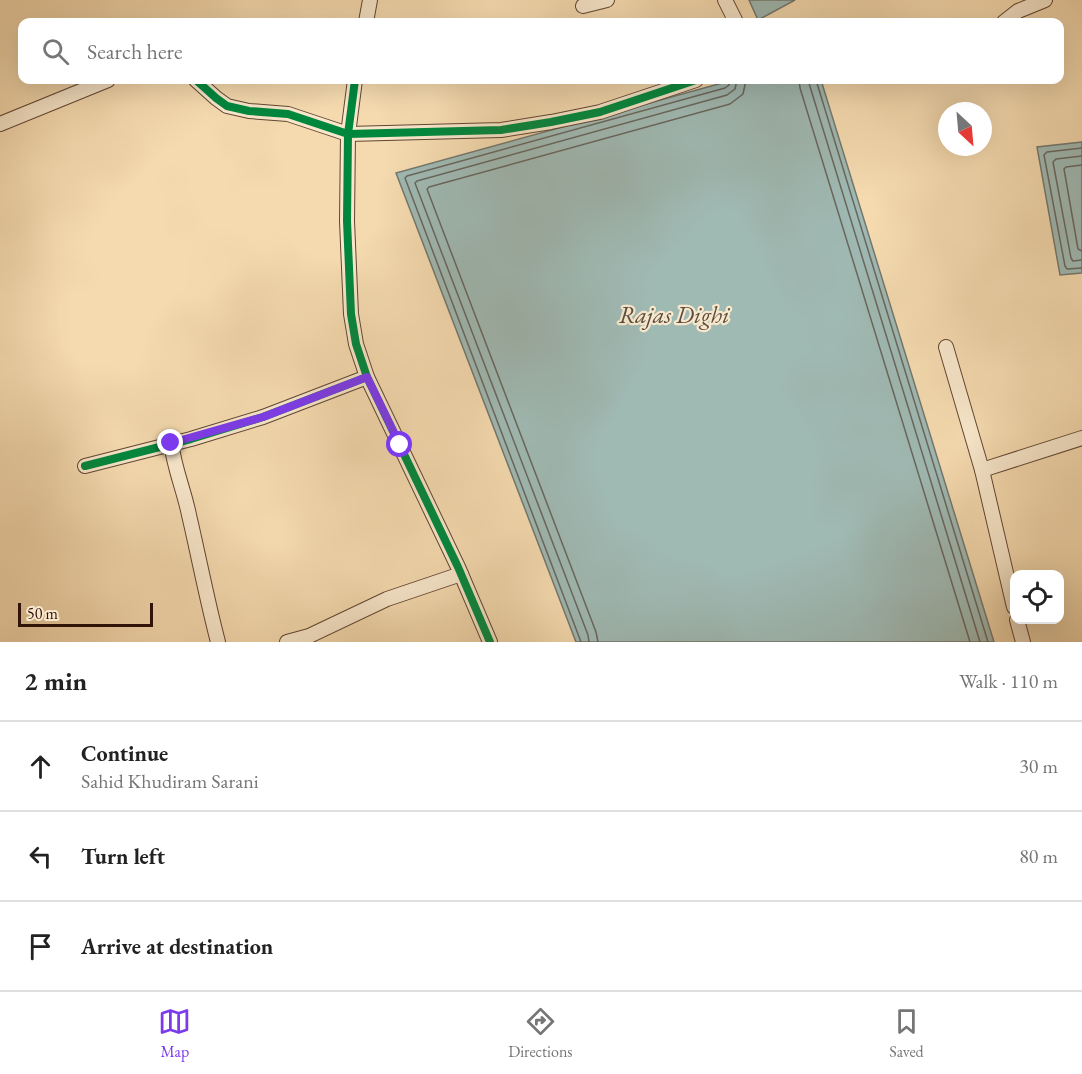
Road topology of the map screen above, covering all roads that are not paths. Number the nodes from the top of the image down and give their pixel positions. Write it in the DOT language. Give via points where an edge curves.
graph roads {
  1 [pos="370,0"];
  2 [pos="607,0"];
  3 [pos="725,0"];
  4 [pos="1045,0"];
  5 [pos="583,6"];
  6 [pos="367,18"];
  7 [pos="734,18"];
  8 [pos="1009,18"];
  9 [pos="98,84"];
  10 [pos="200,84"];
  11 [pos="354,84"];
  12 [pos="684,84"];
  13 [pos="0,124"];
  14 [pos="348,134"];
  15 [pos="946,347"];
  16 [pos="367,377"];
  17 [pos="1082,438"];
  18 [pos="171,443"];
  19 [pos="85,466"];
  20 [pos="982,470"];
  21 [pos="460,574"];
  22 [pos="1010,590"];
  23 [pos="1018,624"];
  24 [pos="218,642"];
  25 [pos="287,642"];
  26 [pos="490,642"];
  27 [pos="1023,642"];
  1 -- 6 [label="street"];
  2 -- 5 [label="street"];
  3 -- 7 [label="street"];
  4 -- 8 [label="street"];
  9 -- 13 [label="street"];
  10 -- 14 [label="street" via="227,105 288,114"];
  11 -- 14 [label="street"];
  12 -- 14 [label="street" via="600,112 501,130"];
  14 -- 16 [label="street" via="351,314"];
  15 -- 20 [label="street"];
  16 -- 18 [label="street" via="263,417"];
  16 -- 21 [label="street"];
  17 -- 20 [label="street"];
  18 -- 19 [label="street"];
  18 -- 24 [label="street"];
  20 -- 22 [label="street"];
  21 -- 25 [label="street" via="387,599 309,636"];
  21 -- 26 [label="street"];
  23 -- 27 [label="street"];
}
